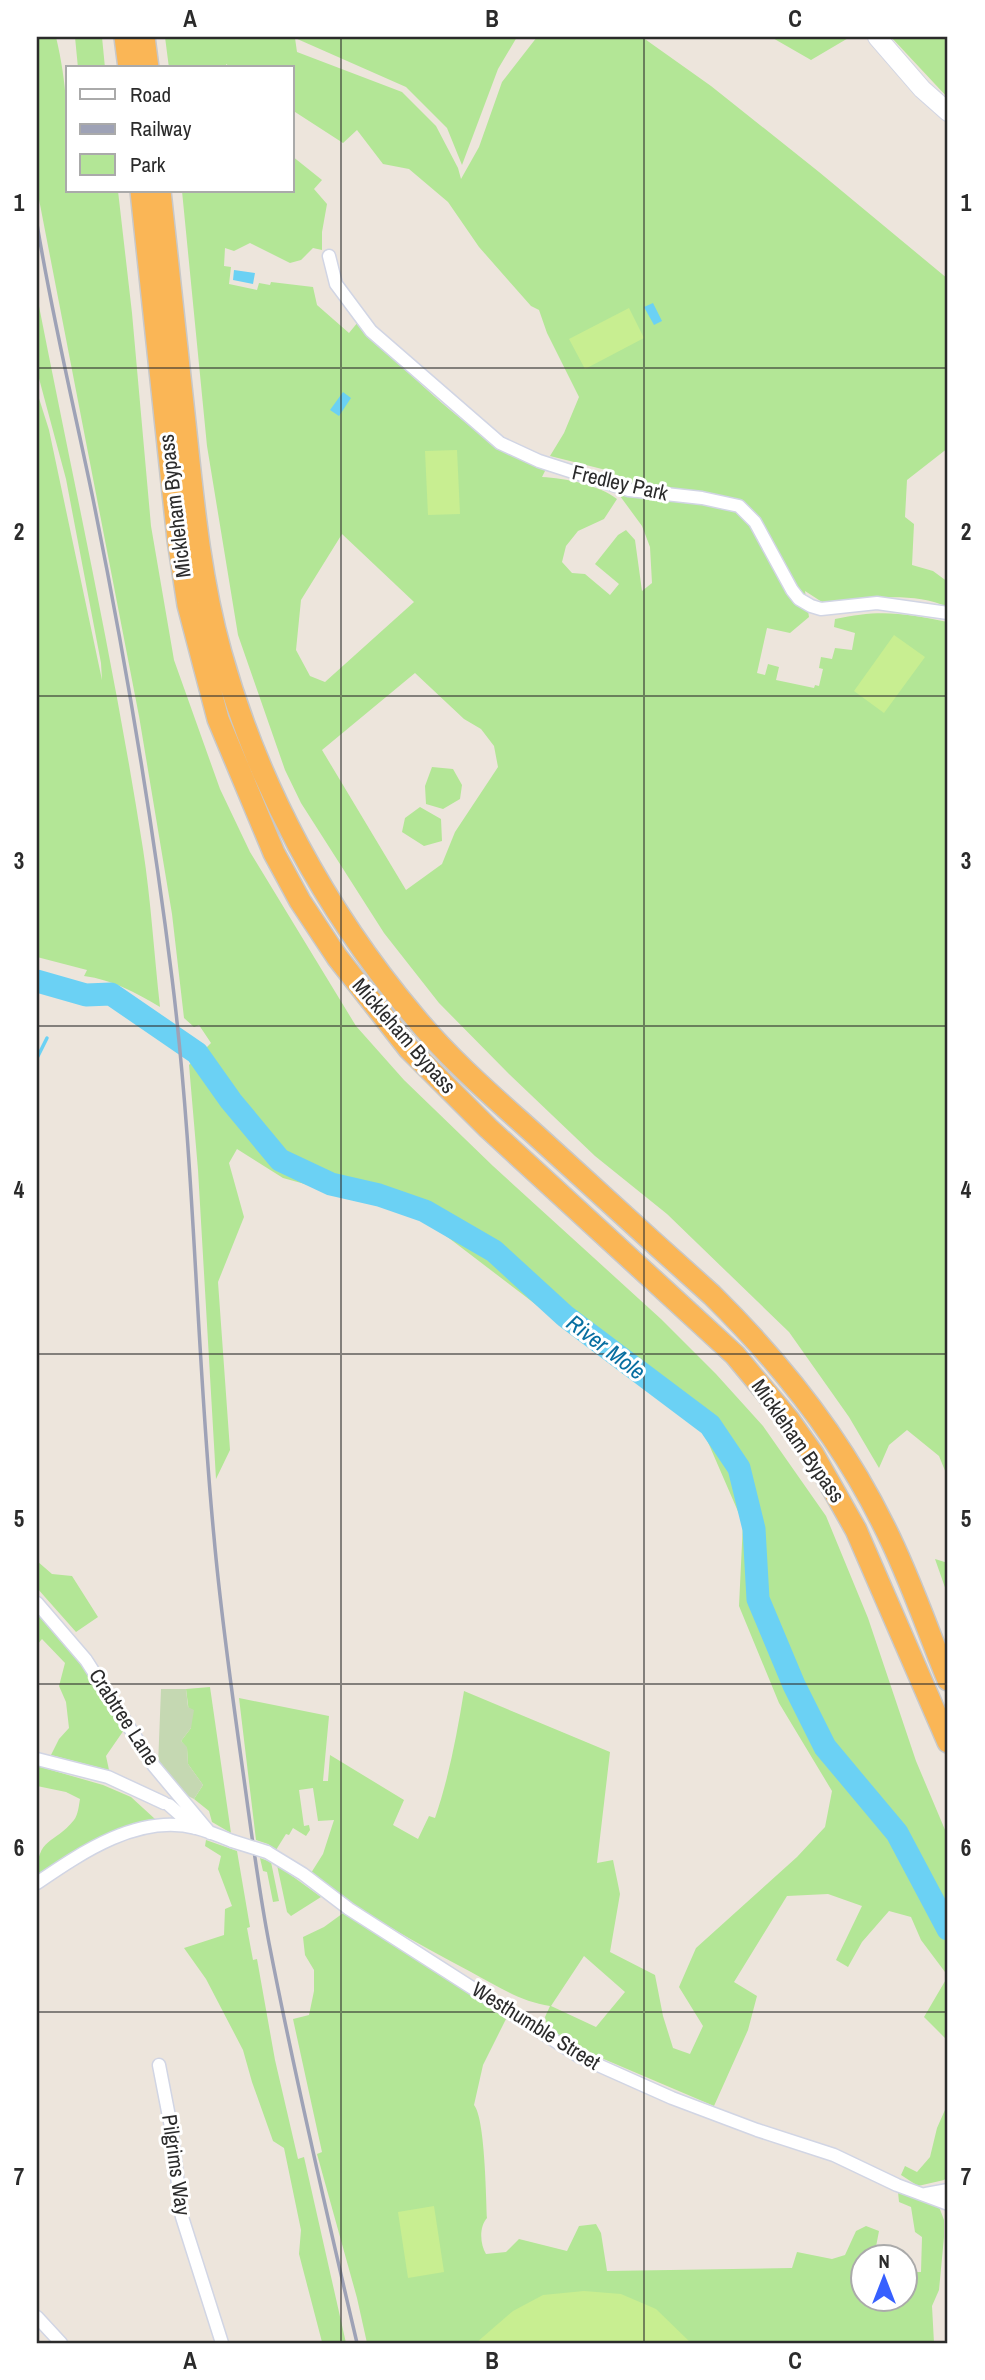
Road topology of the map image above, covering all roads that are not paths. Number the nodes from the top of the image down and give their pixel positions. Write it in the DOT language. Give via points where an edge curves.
graph roads {
  1 [pos="125,37"];
  2 [pos="144,37"];
  3 [pos="877,37"];
  4 [pos="129,66"];
  5 [pos="148,66"];
  6 [pos="948,112"];
  7 [pos="141,192"];
  8 [pos="160,192"];
  9 [pos="329,256"];
  10 [pos="948,613"];
  11 [pos="37,1603"];
  12 [pos="948,1680"];
  13 [pos="948,1742"];
  14 [pos="37,1759"];
  15 [pos="195,1828"];
  16 [pos="210,1833"];
  17 [pos="37,1883"];
  18 [pos="159,2065"];
  19 [pos="948,2190"];
  20 [pos="922,2194"];
  21 [pos="948,2204"];
  22 [pos="37,2317"];
  23 [pos="61,2343"];
  24 [pos="222,2343"];
  1 -- 4 [label="highway"];
  2 -- 5 [label="highway"];
  3 -- 6 [label="main road"];
  7 -- 13 [label="highway, Mickleham Bypass" via="188,605 218,719 274,853 337,957 409,1049 488,1128 735,1355 789,1420 856,1530"];
  8 -- 12 [label="highway, Mickleham Bypass" via="197,536 211,610 240,713 285,821 351,934 416,1018 466,1072 712,1295 801,1392 885,1527"];
  9 -- 10 [label="street, Fredley Park" via="336,284 371,331 500,443 539,461 627,489 739,506 755,522 792,590 811,606 877,603"];
  11 -- 16 [label="street, Crabtree Lane" via="86,1660 154,1766"];
  14 -- 15 [label="street" via="108,1777 167,1804"];
  15 -- 16 [label="street, Westhumble Street"];
  15 -- 17 [label="street" via="158,1827 120,1835"];
  16 -- 20 [label="street, Westhumble Street, bridge" via="267,1852 580,2057 642,2086 834,2155"];
  18 -- 24 [label="street, Pilgrims Way" via="182,2217"];
  19 -- 20 [label="street, Westhumble Street"];
  20 -- 21 [label="street, Westhumble Street"];
  22 -- 23 [label="street"];
}
